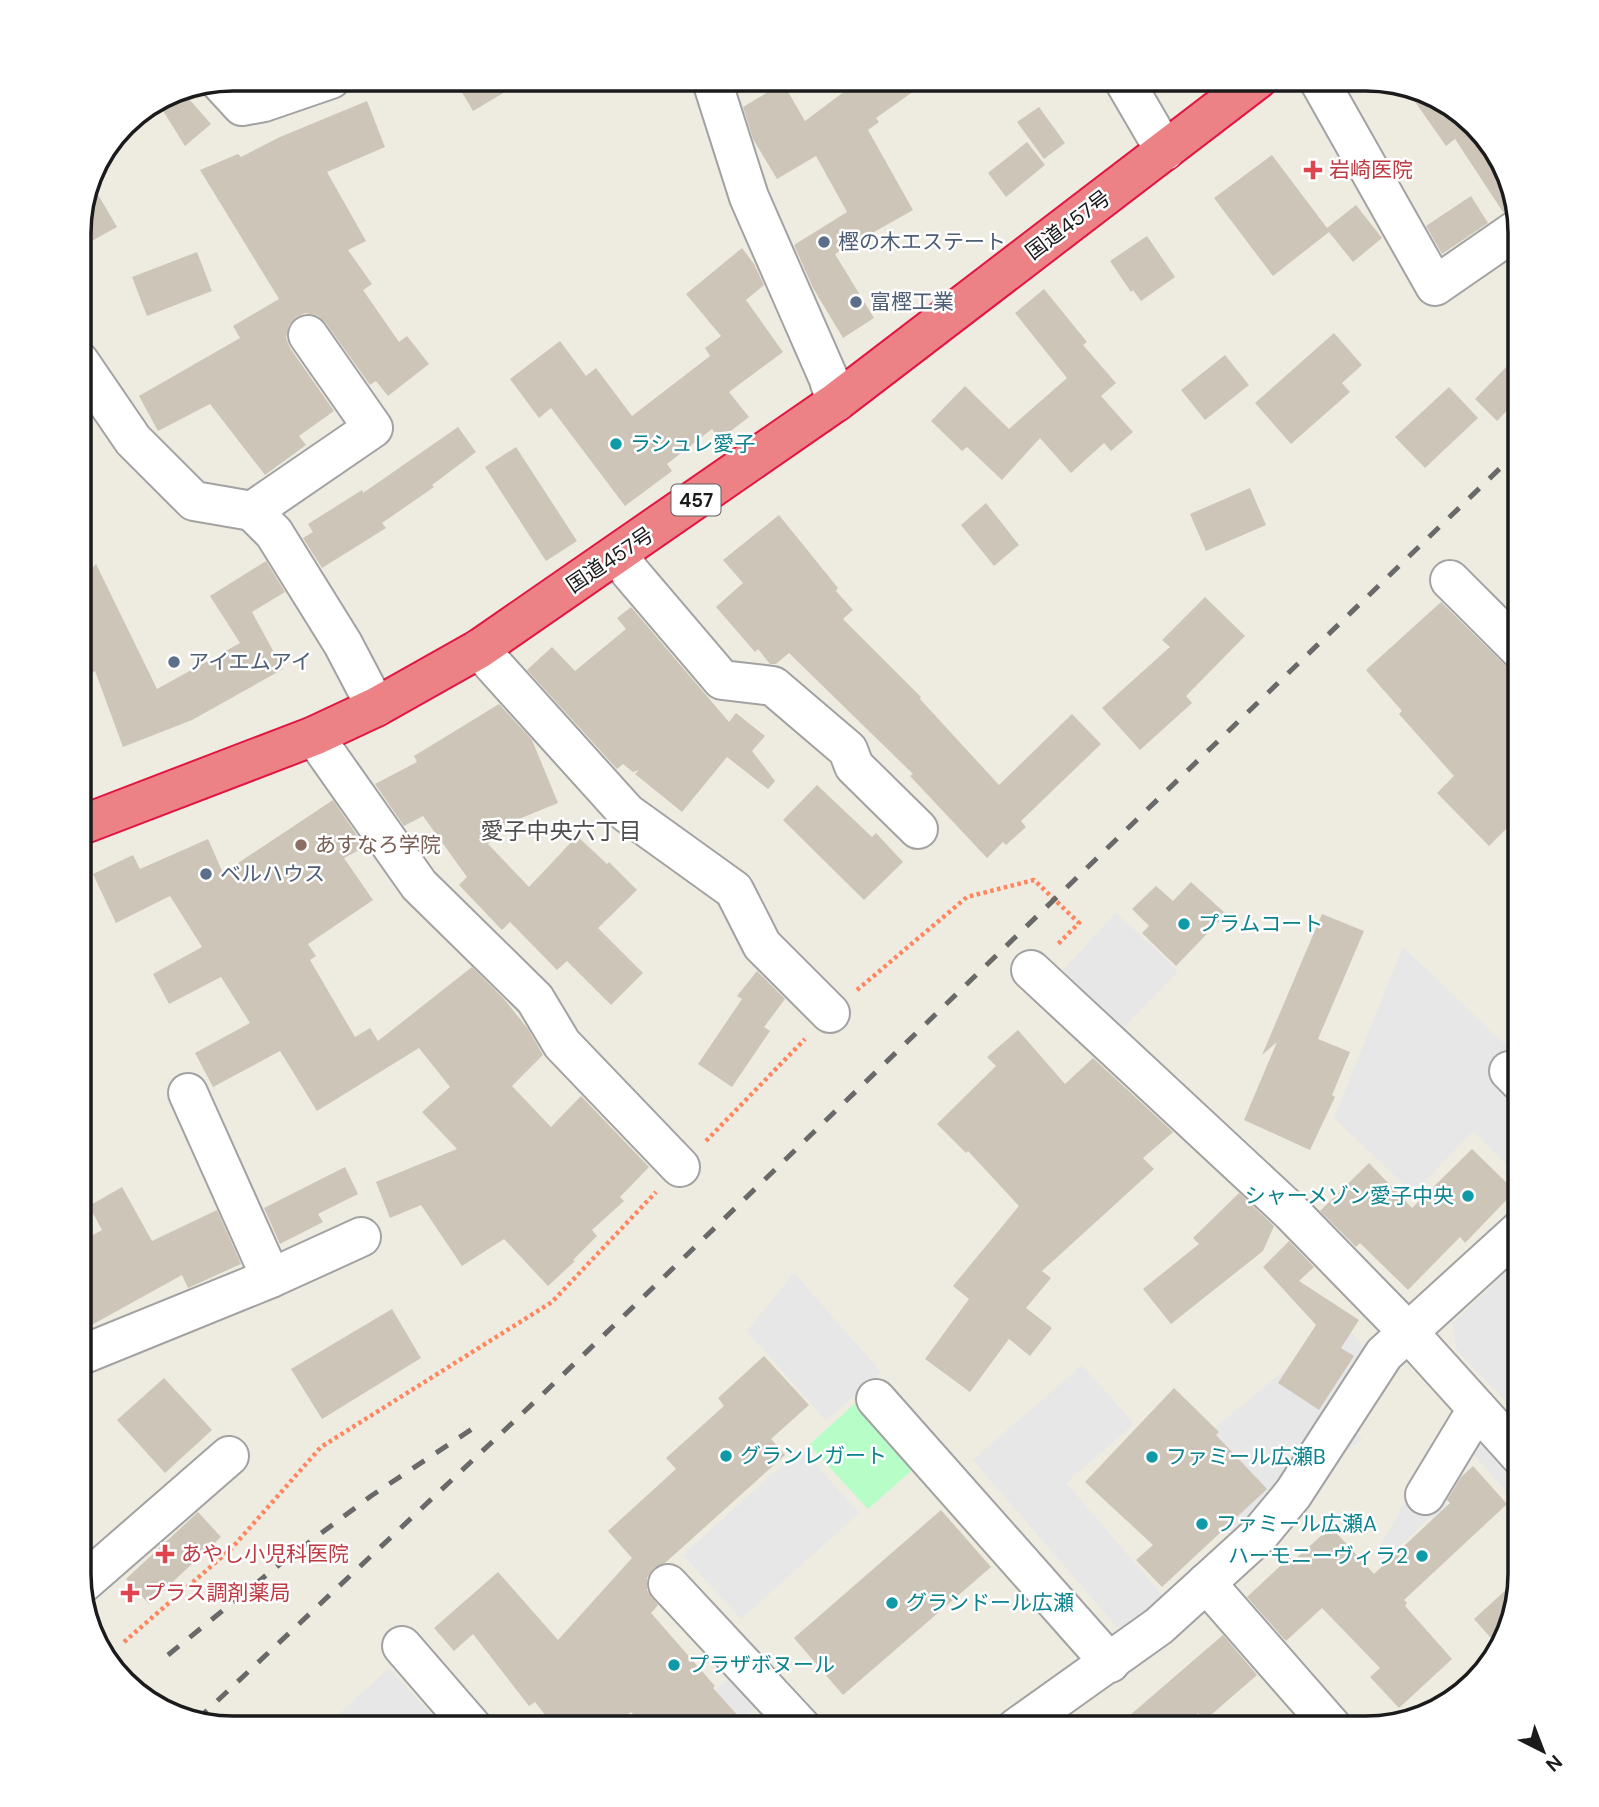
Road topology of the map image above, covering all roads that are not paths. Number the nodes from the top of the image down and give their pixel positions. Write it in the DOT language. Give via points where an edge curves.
graph roads {
  1 [pos="228,91"];
  2 [pos="296,91"];
  3 [pos="715,91"];
  4 [pos="1130,91"];
  5 [pos="1242,91"];
  6 [pos="1325,91"];
  7 [pos="1165,151"];
  8 [pos="1508,236"];
  9 [pos="308,335"];
  10 [pos="91,379"];
  11 [pos="836,402"];
  12 [pos="252,511"];
  13 [pos="619,554"];
  14 [pos="1450,580"];
  15 [pos="1508,638"];
  16 [pos="479,649"];
  17 [pos="376,707"];
  18 [pos="314,736"];
  19 [pos="91,821"];
  20 [pos="918,829"];
  21 [pos="1031,970"];
  22 [pos="830,1013"];
  23 [pos="188,1093"];
  24 [pos="680,1167"];
  25 [pos="361,1237"];
  26 [pos="1508,1241"];
  27 [pos="271,1278"];
  28 [pos="1408,1332"];
  29 [pos="91,1351"];
  30 [pos="876,1399"];
  31 [pos="1477,1409"];
  32 [pos="1508,1443"];
  33 [pos="229,1455"];
  34 [pos="1425,1495"];
  35 [pos="91,1576"];
  36 [pos="1206,1583"];
  37 [pos="668,1584"];
  38 [pos="402,1646"];
  39 [pos="1110,1663"];
  40 [pos="463,1716"];
  41 [pos="791,1716"];
  42 [pos="1044,1716"];
  43 [pos="1322,1716"];
  1 -- 2 [label="street" via="242,107"];
  3 -- 11 [label="street" via="749,197"];
  4 -- 7 [label="street"];
  5 -- 7 [label="highway, 国道457号 / 457"];
  6 -- 8 [label="street" via="1435,286"];
  7 -- 11 [label="highway, 国道457号 / 457"];
  9 -- 12 [label="street" via="373,428"];
  10 -- 12 [label="street" via="133,440 194,501"];
  11 -- 13 [label="highway, 国道457号 / 457"];
  12 -- 17 [label="street" via="274,533"];
  13 -- 16 [label="highway, 国道457号 / 457"];
  13 -- 20 [label="street" via="722,680 773,686 848,750 854,766"];
  14 -- 15 [label="street"];
  16 -- 17 [label="highway, 国道457号 / 457"];
  16 -- 22 [label="street" via="627,813 734,890 762,945"];
  17 -- 18 [label="highway, 国道457号 / 457"];
  18 -- 19 [label="highway, 国道457号 / 457"];
  18 -- 24 [label="street" via="419,886 535,999 562,1044"];
  21 -- 28 [label="street" via="1291,1212"];
  23 -- 27 [label="street"];
  25 -- 27 [label="street"];
  26 -- 28 [label="street"];
  27 -- 29 [label="street"];
  28 -- 31 [label="street"];
  28 -- 36 [label="street" via="1384,1354 1293,1494 1259,1535"];
  30 -- 39 [label="street"];
  31 -- 32 [label="street"];
  31 -- 34 [label="street"];
  33 -- 35 [label="street"];
  36 -- 39 [label="street"];
  36 -- 43 [label="street"];
  37 -- 41 [label="street"];
  38 -- 40 [label="street"];
  39 -- 42 [label="street"];
}
